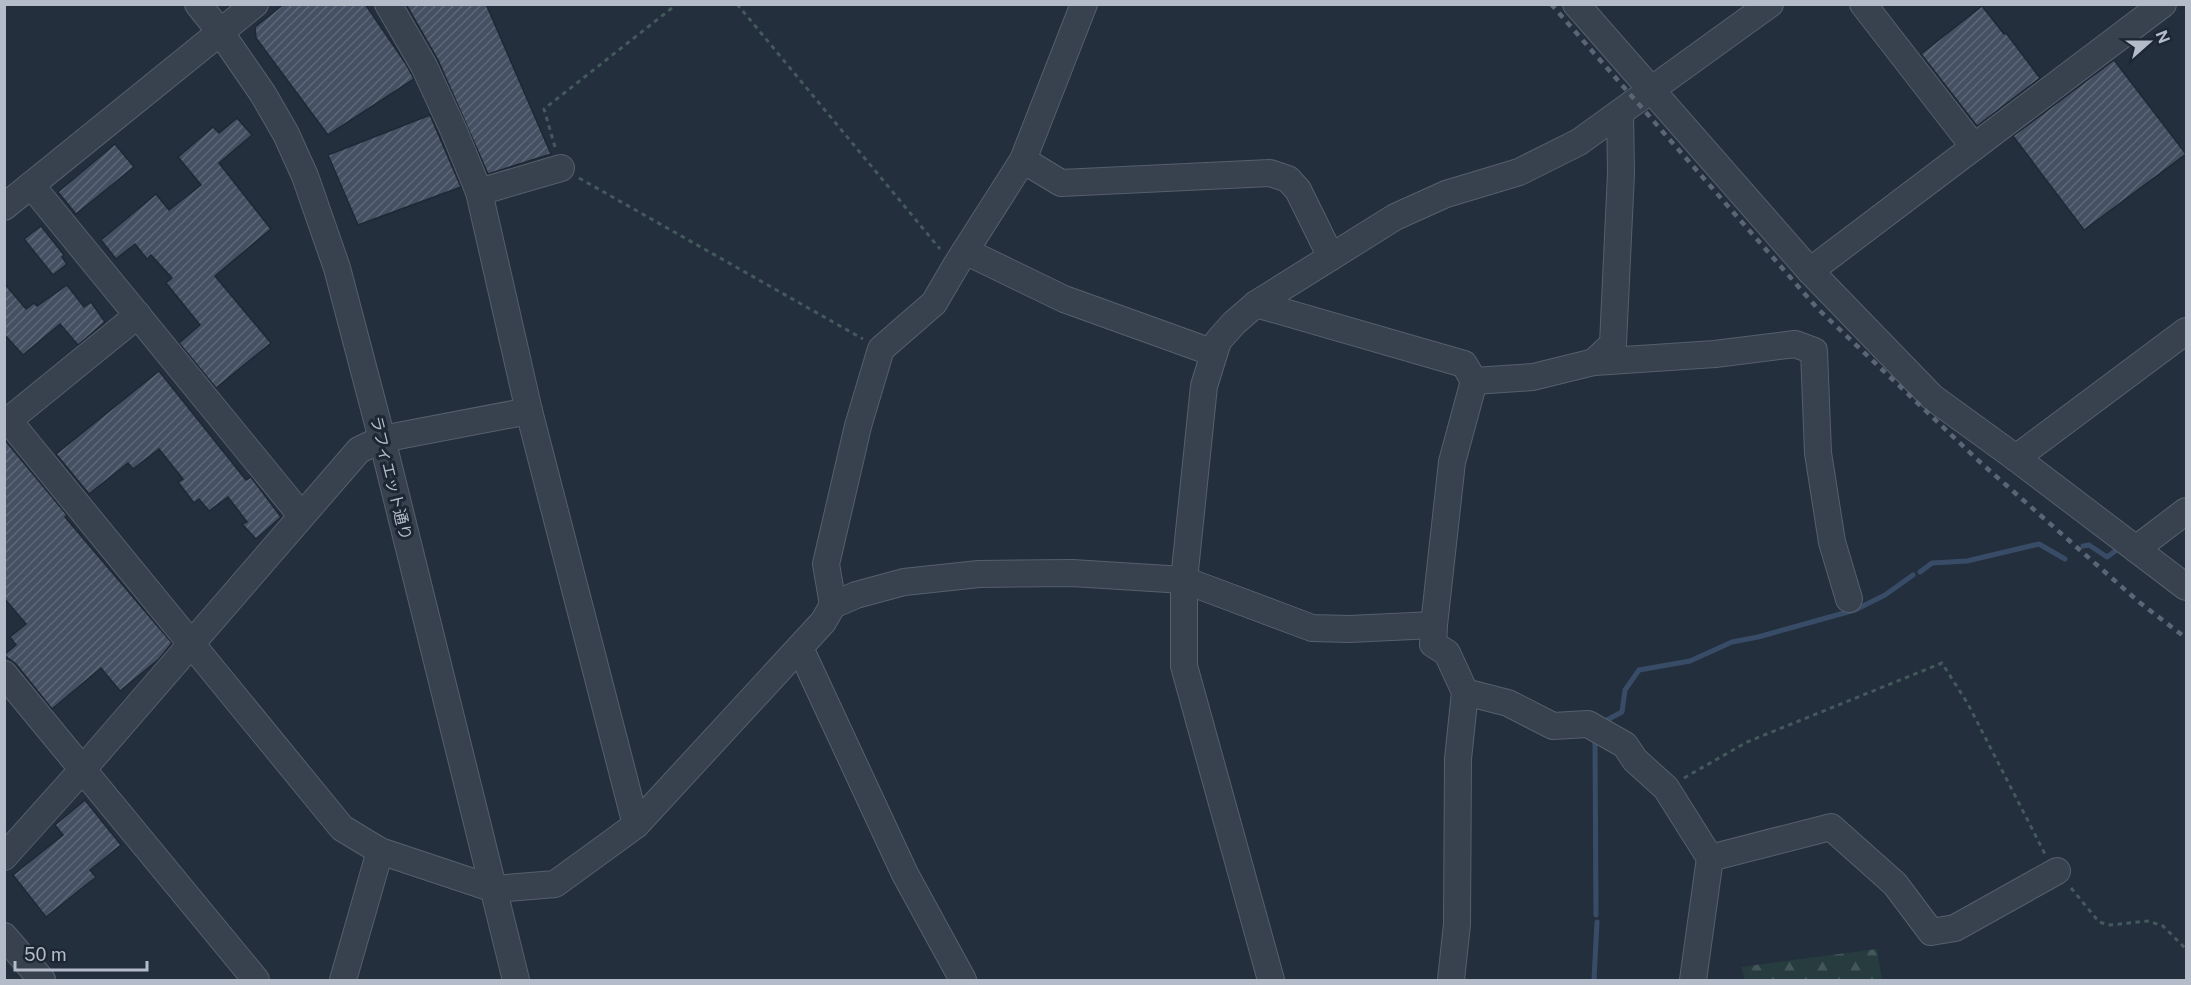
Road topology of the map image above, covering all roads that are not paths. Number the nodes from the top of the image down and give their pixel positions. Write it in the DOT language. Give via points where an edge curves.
graph roads {
  1 [pos="198,4"];
  2 [pos="255,4"];
  3 [pos="388,4"];
  4 [pos="1084,4"];
  5 [pos="1576,4"];
  6 [pos="1770,4"];
  7 [pos="1863,4"];
  8 [pos="2163,4"];
  9 [pos="221,33"];
  10 [pos="1652,92"];
  11 [pos="1620,113"];
  12 [pos="1974,147"];
  13 [pos="1023,160"];
  14 [pos="561,168"];
  15 [pos="31,185"];
  16 [pos="478,192"];
  17 [pos="4,207"];
  18 [pos="1331,257"];
  19 [pos="960,259"];
  20 [pos="1810,271"];
  21 [pos="1256,304"];
  22 [pos="138,315"];
  23 [pos="2187,331"];
  24 [pos="1214,353"];
  25 [pos="1594,362"];
  26 [pos="1474,381"];
  27 [pos="529,411"];
  28 [pos="7,422"];
  29 [pos="382,439"];
  30 [pos="2016,458"];
  31 [pos="2187,511"];
  32 [pos="301,515"];
  33 [pos="2136,549"];
  34 [pos="1184,580"];
  35 [pos="2187,587"];
  36 [pos="1849,599"];
  37 [pos="833,605"];
  38 [pos="1434,625"];
  39 [pos="191,643"];
  40 [pos="800,648"];
  41 [pos="4,674"];
  42 [pos="1465,692"];
  43 [pos="83,769"];
  44 [pos="636,825"];
  45 [pos="380,851"];
  46 [pos="4,857"];
  47 [pos="1710,858"];
  48 [pos="2056,871"];
  49 [pos="494,889"];
  50 [pos="4,936"];
  51 [pos="42,981"];
  52 [pos="256,981"];
  53 [pos="343,981"];
  54 [pos="516,981"];
  55 [pos="963,981"];
  56 [pos="1271,981"];
  57 [pos="1451,981"];
  58 [pos="1693,981"];
  1 -- 9 [label="street, ラフィエット通り"];
  2 -- 9 [label="street"];
  3 -- 16 [label="street" via="424,66"];
  4 -- 13 [label="street"];
  5 -- 10 [label="street"];
  6 -- 10 [label="street"];
  7 -- 12 [label="street"];
  8 -- 12 [label="street"];
  9 -- 15 [label="street"];
  9 -- 29 [label="street, ラフィエット通り" via="286,134 305,176 337,268"];
  10 -- 11 [label="street"];
  10 -- 20 [label="street"];
  11 -- 18 [label="street" via="1579,142 1519,172 1446,194 1405,213"];
  11 -- 25 [label="street" via="1613,344"];
  12 -- 20 [label="street"];
  13 -- 18 [label="street" via="1061,183 1270,173 1288,178 1298,190"];
  13 -- 19 [label="street"];
  14 -- 16 [label="street"];
  15 -- 17 [label="street"];
  15 -- 22 [label="street"];
  16 -- 27 [label="street"];
  18 -- 21 [label="street"];
  19 -- 24 [label="street"];
  19 -- 37 [label="street" via="934,303 881,349 858,426 826,564"];
  20 -- 30 [label="street" via="1932,397"];
  21 -- 24 [label="street" via="1218,340"];
  21 -- 26 [label="street" via="1464,364"];
  22 -- 28 [label="street"];
  22 -- 32 [label="street"];
  23 -- 30 [label="street"];
  24 -- 34 [label="street" via="1203,386"];
  25 -- 26 [label="street" via="1533,377"];
  25 -- 36 [label="street" via="1795,344 1814,351 1818,453 1832,542"];
  26 -- 38 [label="street" via="1452,462"];
  27 -- 29 [label="street"];
  27 -- 44 [label="street"];
  28 -- 39 [label="street"];
  29 -- 32 [label="street" via="359,450"];
  29 -- 49 [label="street, ラフィエット通り"];
  30 -- 33 [label="street"];
  31 -- 33 [label="street"];
  32 -- 39 [label="street"];
  33 -- 35 [label="street"];
  34 -- 37 [label="street" via="1072,573 979,574 904,582"];
  34 -- 38 [label="street" via="1312,628"];
  34 -- 56 [label="street" via="1184,666"];
  37 -- 40 [label="street"];
  38 -- 42 [label="street" via="1433,644 1447,654"];
  39 -- 43 [label="street"];
  39 -- 45 [label="street" via="342,828"];
  40 -- 44 [label="street"];
  40 -- 55 [label="street" via="905,874"];
  41 -- 43 [label="street"];
  42 -- 47 [label="street" via="1508,703 1553,726 1588,724 1625,744 1635,760 1666,788"];
  42 -- 57 [label="street" via="1458,759 1457,924"];
  43 -- 46 [label="street"];
  43 -- 52 [label="street"];
  44 -- 49 [label="street" via="555,884"];
  45 -- 49 [label="street"];
  45 -- 53 [label="street"];
  47 -- 48 [label="street" via="1831,827 1895,884 1931,932 1955,928"];
  47 -- 58 [label="street"];
  49 -- 54 [label="street, ラフィエット通り"];
  50 -- 51 [label="street"];
}
